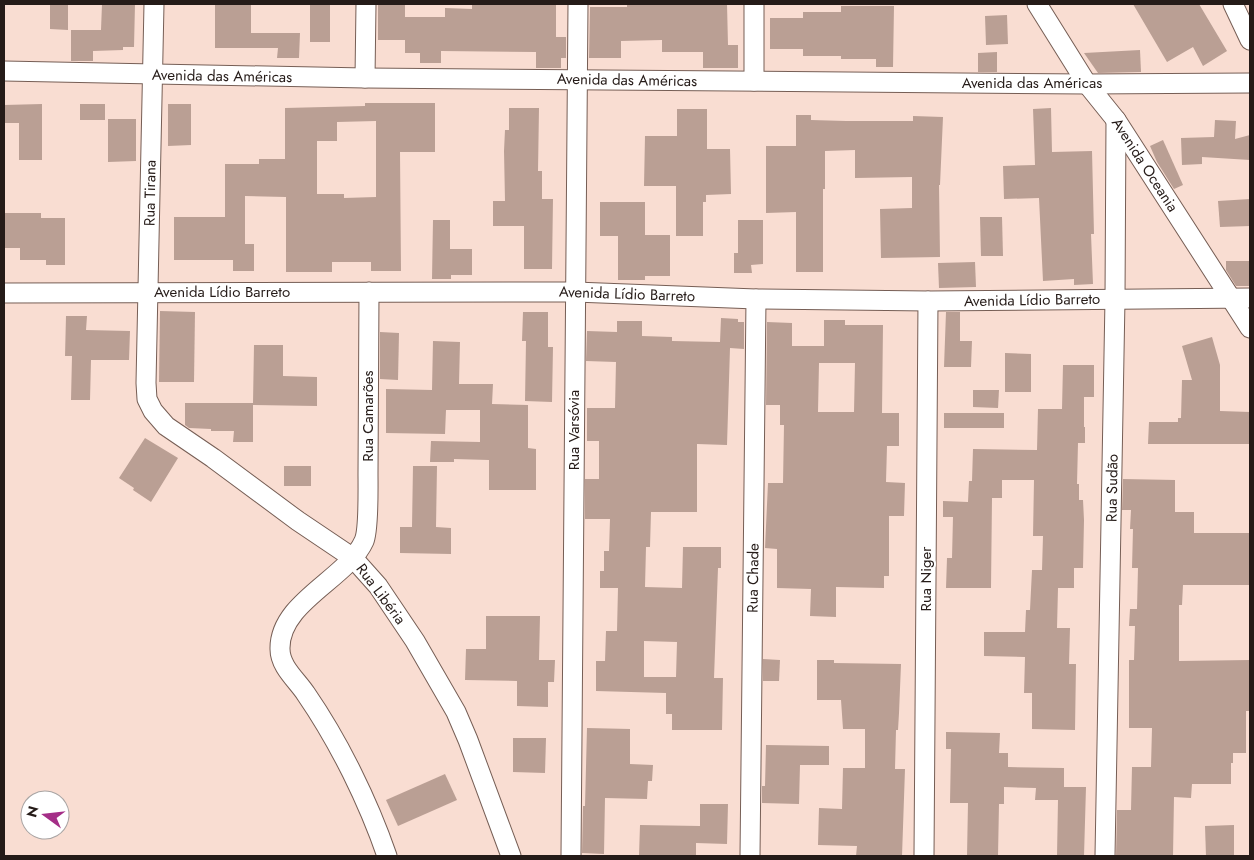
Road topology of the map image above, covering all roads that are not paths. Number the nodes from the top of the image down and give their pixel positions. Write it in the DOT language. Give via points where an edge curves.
graph roads {
  1 [pos="154,4"];
  2 [pos="366,4"];
  3 [pos="578,4"];
  4 [pos="754,4"];
  5 [pos="1037,4"];
  6 [pos="1233,4"];
  7 [pos="1250,40"];
  8 [pos="4,71"];
  9 [pos="152,75"];
  10 [pos="365,78"];
  11 [pos="578,79"];
  12 [pos="754,81"];
  13 [pos="1250,83"];
  14 [pos="1087,84"];
  15 [pos="1116,120"];
  16 [pos="149,292"];
  17 [pos="369,292"];
  18 [pos="575,292"];
  19 [pos="4,293"];
  20 [pos="1241,298"];
  21 [pos="756,299"];
  22 [pos="1115,299"];
  23 [pos="928,301"];
  24 [pos="1250,328"];
  25 [pos="146,383"];
  26 [pos="353,558"];
  27 [pos="386,856"];
  28 [pos="511,856"];
  29 [pos="572,856"];
  30 [pos="750,856"];
  31 [pos="924,856"];
  32 [pos="1105,856"];
  1 -- 9 [label="street, Rua Tirana"];
  2 -- 10 [label="street"];
  3 -- 11 [label="street, Rua Varsóvia"];
  4 -- 12 [label="street"];
  5 -- 14 [label="street, Avenida Oceania"];
  6 -- 7 [label="street"];
  8 -- 9 [label="street, Avenida das Américas"];
  9 -- 10 [label="street, Avenida das Américas"];
  9 -- 16 [label="street, Rua Tirana"];
  10 -- 11 [label="street, Avenida das Américas"];
  11 -- 12 [label="street, Avenida das Américas"];
  11 -- 18 [label="street, Rua Varsóvia"];
  12 -- 14 [label="street, Avenida das Américas"];
  13 -- 14 [label="street, Avenida das Américas"];
  14 -- 15 [label="street, Avenida Oceania"];
  15 -- 20 [label="street, Avenida Oceania"];
  15 -- 22 [label="street, Rua Sudão"];
  16 -- 17 [label="street, Avenida Lídio Barreto"];
  16 -- 19 [label="street, Avenida Lídio Barreto"];
  16 -- 25 [label="street, Rua Tirana"];
  17 -- 18 [label="street, Avenida Lídio Barreto"];
  17 -- 26 [label="street, Rua Camarões" via="365,540"];
  18 -- 21 [label="street, Avenida Lídio Barreto"];
  18 -- 29 [label="street, Rua Varsóvia"];
  20 -- 22 [label="street, Avenida Lídio Barreto"];
  20 -- 24 [label="street, Avenida Oceania"];
  21 -- 23 [label="street, Avenida Lídio Barreto"];
  21 -- 30 [label="street, Rua Chade"];
  22 -- 23 [label="street, Avenida Lídio Barreto"];
  22 -- 32 [label="street, Rua Sudão"];
  23 -- 31 [label="street, Rua Niger"];
  25 -- 26 [label="street, Rua Libéria" via="147,399 166,426"];
  26 -- 27 [label="street" via="295,610 280,648 289,672 343,754"];
  26 -- 28 [label="street, Rua Libéria" via="378,586 415,641 456,712"];
}
